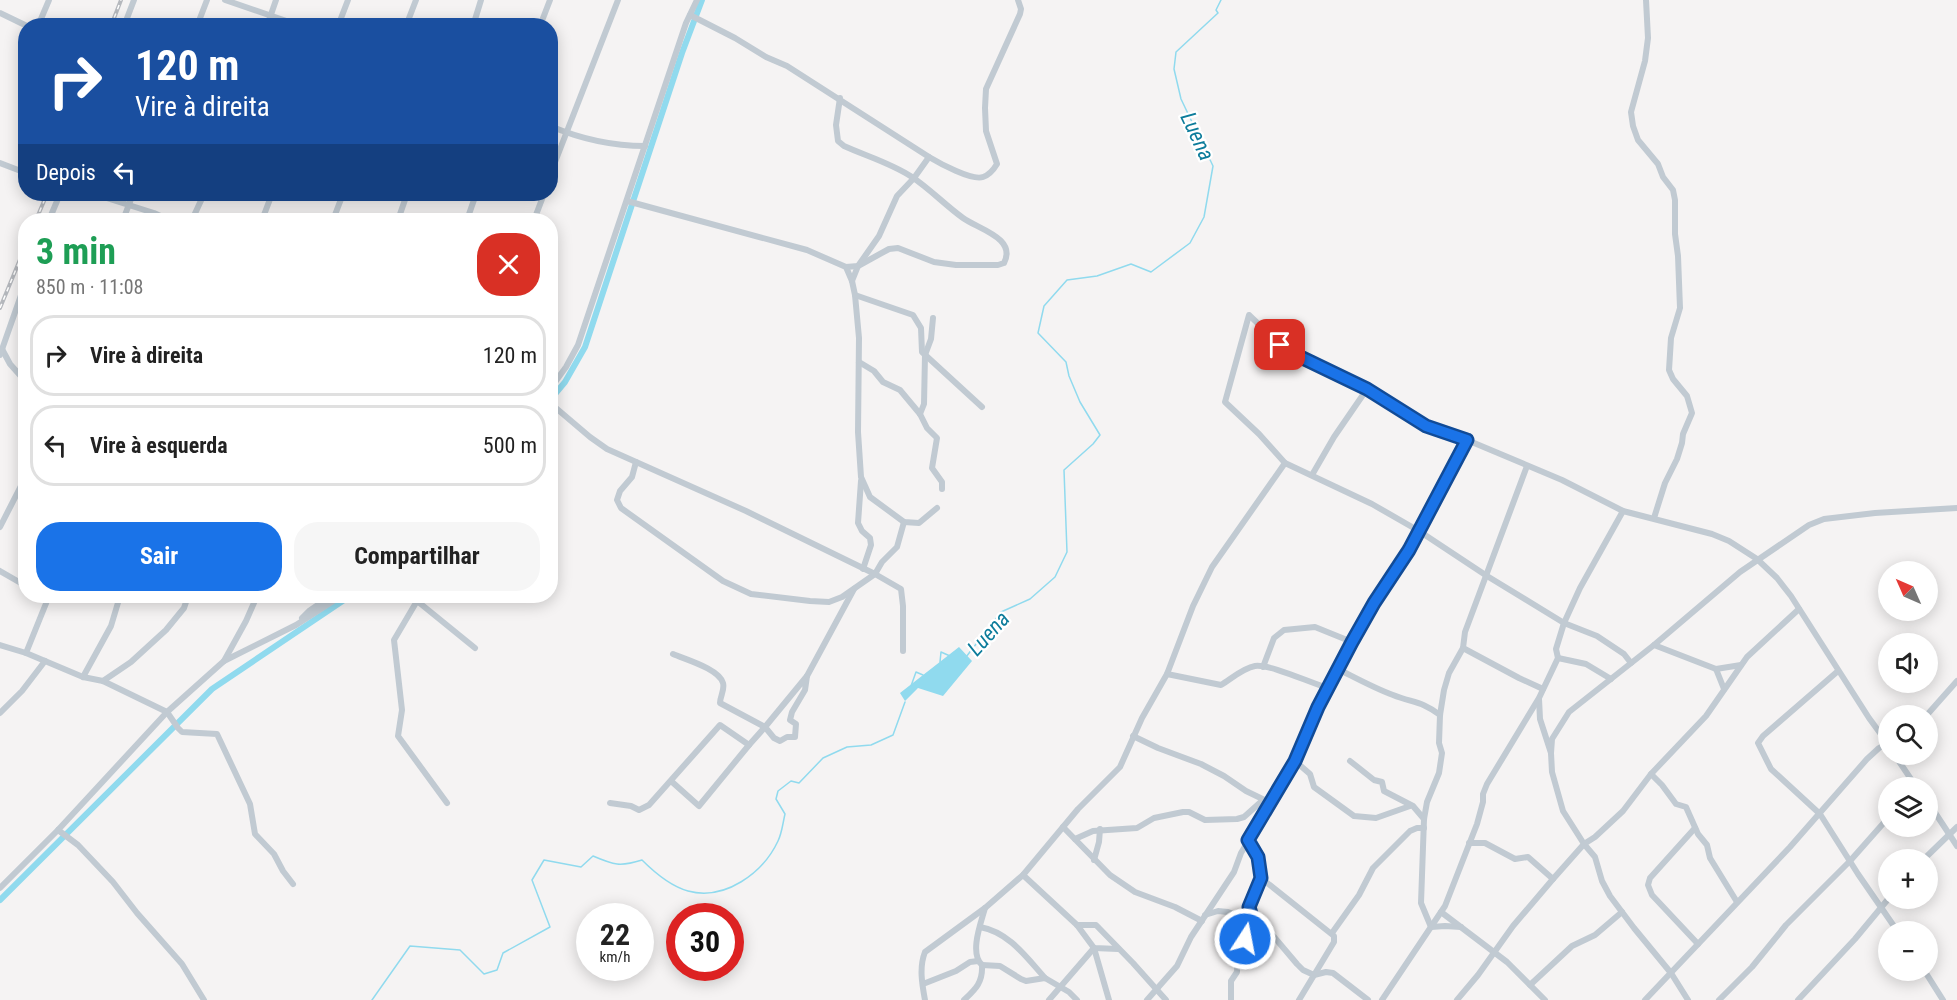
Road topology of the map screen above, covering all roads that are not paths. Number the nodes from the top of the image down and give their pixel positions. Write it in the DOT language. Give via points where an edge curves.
graph roads {
  1 [pos="49,0"];
  2 [pos="134,0"];
  3 [pos="207,0"];
  4 [pos="225,0"];
  5 [pos="276,0"];
  6 [pos="348,0"];
  7 [pos="416,0"];
  8 [pos="481,0"];
  9 [pos="550,0"];
  10 [pos="618,0"];
  11 [pos="697,0"];
  12 [pos="1018,0"];
  13 [pos="1646,0"];
  14 [pos="0,13"];
  15 [pos="270,15"];
  16 [pos="690,15"];
  17 [pos="42,18"];
  18 [pos="127,18"];
  19 [pos="200,18"];
  20 [pos="269,18"];
  21 [pos="278,18"];
  22 [pos="341,18"];
  23 [pos="409,18"];
  24 [pos="475,18"];
  25 [pos="543,18"];
  26 [pos="18,22"];
  27 [pos="840,98"];
  28 [pos="558,130"];
  29 [pos="566,133"];
  30 [pos="645,146"];
  31 [pos="558,154"];
  32 [pos="929,157"];
  33 [pos="2,163"];
  34 [pos="18,169"];
  35 [pos="0,172"];
  36 [pos="914,178"];
  37 [pos="116,201"];
  38 [pos="130,201"];
  39 [pos="627,201"];
  40 [pos="129,205"];
  41 [pos="126,213"];
  42 [pos="154,213"];
  43 [pos="858,266"];
  44 [pos="846,267"];
  45 [pos="852,281"];
  46 [pos="855,295"];
  47 [pos="18,304"];
  48 [pos="933,318"];
  49 [pos="1,352"];
  50 [pos="925,356"];
  51 [pos="859,362"];
  52 [pos="18,373"];
  53 [pos="558,379"];
  54 [pos="1367,389"];
  55 [pos="982,407"];
  56 [pos="558,410"];
  57 [pos="920,414"];
  58 [pos="1467,440"];
  59 [pos="636,462"];
  60 [pos="1285,463"];
  61 [pos="1527,466"];
  62 [pos="1312,476"];
  63 [pos="861,477"];
  64 [pos="942,489"];
  65 [pos="18,492"];
  66 [pos="937,508"];
  67 [pos="1957,508"];
  68 [pos="1623,511"];
  69 [pos="1654,518"];
  70 [pos="904,522"];
  71 [pos="0,527"];
  72 [pos="1419,531"];
  73 [pos="1757,559"];
  74 [pos="863,569"];
  75 [pos="0,571"];
  76 [pos="875,574"];
  77 [pos="1487,576"];
  78 [pos="18,581"];
  79 [pos="855,587"];
  80 [pos="46,603"];
  81 [pos="118,603"];
  82 [pos="186,603"];
  83 [pos="254,603"];
  84 [pos="321,603"];
  85 [pos="330,603"];
  86 [pos="416,603"];
  87 [pos="419,603"];
  88 [pos="1799,609"];
  89 [pos="1564,623"];
  90 [pos="296,625"];
  91 [pos="1352,642"];
  92 [pos="0,645"];
  93 [pos="1654,645"];
  94 [pos="475,648"];
  95 [pos="1463,648"];
  96 [pos="903,651"];
  97 [pos="26,653"];
  98 [pos="673,654"];
  99 [pos="1624,654"];
  100 [pos="1640,655"];
  101 [pos="1558,658"];
  102 [pos="45,661"];
  103 [pos="224,662"];
  104 [pos="1631,663"];
  105 [pos="1741,664"];
  106 [pos="1263,667"];
  107 [pos="1338,669"];
  108 [pos="1716,669"];
  109 [pos="1838,671"];
  110 [pos="1957,673"];
  111 [pos="1167,674"];
  112 [pos="807,676"];
  113 [pos="83,677"];
  114 [pos="1611,679"];
  115 [pos="103,681"];
  116 [pos="1956,682"];
  117 [pos="1328,688"];
  118 [pos="1543,689"];
  119 [pos="1724,689"];
  120 [pos="1539,698"];
  121 [pos="1936,705"];
  122 [pos="167,712"];
  123 [pos="0,713"];
  124 [pos="1440,715"];
  125 [pos="765,727"];
  126 [pos="1878,730"];
  127 [pos="1133,736"];
  128 [pos="749,745"];
  129 [pos="1878,749"];
  130 [pos="1551,753"];
  131 [pos="1295,761"];
  132 [pos="1350,761"];
  133 [pos="1651,774"];
  134 [pos="671,781"];
  135 [pos="1263,800"];
  136 [pos="1427,802"];
  137 [pos="447,803"];
  138 [pos="610,803"];
  139 [pos="1271,803"];
  140 [pos="1412,806"];
  141 [pos="1820,814"];
  142 [pos="1938,817"];
  143 [pos="1424,819"];
  144 [pos="1063,827"];
  145 [pos="1957,827"];
  146 [pos="1424,828"];
  147 [pos="1695,828"];
  148 [pos="1878,829"];
  149 [pos="58,830"];
  150 [pos="1100,830"];
  151 [pos="1949,833"];
  152 [pos="1075,839"];
  153 [pos="1248,840"];
  154 [pos="1469,843"];
  155 [pos="1584,844"];
  156 [pos="1957,846"];
  157 [pos="1934,849"];
  158 [pos="1094,860"];
  159 [pos="1850,861"];
  160 [pos="1023,875"];
  161 [pos="1261,878"];
  162 [pos="1553,879"];
  163 [pos="293,884"];
  164 [pos="0,888"];
  165 [pos="1737,902"];
  166 [pos="1878,902"];
  167 [pos="985,908"];
  168 [pos="1881,909"];
  169 [pos="1442,912"];
  170 [pos="1622,912"];
  171 [pos="1203,918"];
  172 [pos="1254,921"];
  173 [pos="1077,925"];
  174 [pos="980,927"];
  175 [pos="1431,927"];
  176 [pos="1461,927"];
  177 [pos="1332,933"];
  178 [pos="1698,944"];
  179 [pos="1094,948"];
  180 [pos="1118,949"];
  181 [pos="1494,952"];
  182 [pos="980,963"];
  183 [pos="1671,973"];
  184 [pos="1314,975"];
  185 [pos="1045,978"];
  186 [pos="1930,981"];
  187 [pos="923,984"];
  188 [pos="1530,985"];
  189 [pos="1060,987"];
  190 [pos="1157,990"];
  191 [pos="204,1000"];
  192 [pos="925,1000"];
  193 [pos="964,1000"];
  194 [pos="1049,1000"];
  195 [pos="1077,1000"];
  196 [pos="1109,1000"];
  197 [pos="1147,1000"];
  198 [pos="1166,1000"];
  199 [pos="1231,1000"];
  200 [pos="1299,1000"];
  201 [pos="1368,1000"];
  202 [pos="1383,1000"];
  203 [pos="1457,1000"];
  204 [pos="1545,1000"];
  205 [pos="1646,1000"];
  206 [pos="1688,1000"];
  207 [pos="1719,1000"];
  208 [pos="1798,1000"];
  209 [pos="1943,1000"];
  1 -- 17 [label="street"];
  2 -- 18 [label="street"];
  3 -- 19 [label="street"];
  4 -- 15 [label="street"];
  5 -- 15 [label="street"];
  6 -- 22 [label="street"];
  7 -- 23 [label="street"];
  8 -- 24 [label="street"];
  9 -- 25 [label="street"];
  10 -- 29 [label="street"];
  11 -- 16 [label="street"];
  12 -- 32 [label="street" via="1020,14 986,89 986,131 997,164 983,178 977,178"];
  13 -- 69 [label="street" via="1645,61 1631,112 1638,140 1658,164 1676,200 1680,308 1671,338 1669,370 1687,396 1692,413"];
  14 -- 26 [label="street"];
  15 -- 20 [label="street"];
  15 -- 21 [label="street"];
  16 -- 27 [label="street"];
  16 -- 30 [label="street"];
  27 -- 32 [label="street"];
  27 -- 36 [label="street" via="838,141"];
  28 -- 29 [label="street"];
  29 -- 30 [label="street" via="605,144"];
  29 -- 31 [label="street"];
  30 -- 39 [label="street"];
  32 -- 36 [label="street"];
  33 -- 34 [label="street"];
  33 -- 35 [label="street"];
  36 -- 43 [label="street" via="897,196 879,236"];
  36 -- 43 [label="street" via="963,218 994,234 1007,250 1004,263 934,262 898,248"];
  37 -- 40 [label="street"];
  38 -- 40 [label="street"];
  39 -- 44 [label="street" via="807,250"];
  39 -- 53 [label="street" via="578,345"];
  40 -- 41 [label="street"];
  40 -- 42 [label="street"];
  43 -- 44 [label="street"];
  43 -- 45 [label="street"];
  44 -- 45 [label="street"];
  45 -- 46 [label="street"];
  46 -- 50 [label="street" via="913,315 921,328"];
  46 -- 51 [label="street"];
  47 -- 49 [label="street"];
  48 -- 50 [label="street"];
  49 -- 52 [label="street"];
  50 -- 55 [label="street"];
  50 -- 57 [label="street" via="924,405"];
  51 -- 57 [label="street" via="900,390"];
  51 -- 63 [label="street"];
  54 -- 58 [label="street" via="1426,426"];
  54 -- 60 [label="street" via="1286,350 1249,315 1225,402"];
  54 -- 62 [label="street"];
  56 -- 59 [label="street" via="599,443"];
  57 -- 64 [label="street" via="937,438 932,468 942,482"];
  58 -- 61 [label="street"];
  58 -- 72 [label="street"];
  59 -- 74 [label="street"];
  59 -- 79 [label="street" via="632,477 617,500 621,508 723,580 750,594 810,602 829,602"];
  60 -- 62 [label="street"];
  60 -- 111 [label="street" via="1212,567"];
  61 -- 68 [label="street"];
  61 -- 77 [label="street"];
  62 -- 72 [label="street"];
  63 -- 70 [label="street" via="870,497"];
  63 -- 74 [label="street" via="858,522 871,544"];
  65 -- 71 [label="street"];
  66 -- 70 [label="street" via="919,523"];
  67 -- 73 [label="street" via="1824,519"];
  68 -- 69 [label="street"];
  68 -- 89 [label="street"];
  69 -- 73 [label="street" via="1722,538"];
  70 -- 76 [label="street" via="897,547"];
  72 -- 77 [label="street"];
  72 -- 91 [label="street"];
  73 -- 88 [label="street" via="1777,578"];
  73 -- 93 [label="street"];
  74 -- 76 [label="street"];
  75 -- 78 [label="street"];
  76 -- 79 [label="street"];
  76 -- 96 [label="street" via="901,589"];
  77 -- 89 [label="street"];
  77 -- 95 [label="street"];
  79 -- 112 [label="street"];
  80 -- 97 [label="street"];
  81 -- 113 [label="street" via="111,626"];
  82 -- 115 [label="street" via="166,630 131,663"];
  83 -- 103 [label="street"];
  84 -- 90 [label="street"];
  85 -- 90 [label="street"];
  86 -- 137 [label="street" via="394,640 402,710 398,736"];
  87 -- 94 [label="street"];
  88 -- 105 [label="street"];
  88 -- 109 [label="street"];
  89 -- 99 [label="street" via="1598,636"];
  89 -- 101 [label="street" via="1556,649"];
  90 -- 103 [label="street"];
  91 -- 106 [label="street" via="1315,627 1284,630 1274,638"];
  91 -- 107 [label="street"];
  92 -- 97 [label="street"];
  93 -- 100 [label="street"];
  93 -- 108 [label="street"];
  95 -- 118 [label="street"];
  95 -- 124 [label="street" via="1449,673"];
  97 -- 102 [label="street"];
  98 -- 125 [label="street" via="717,673 724,689 720,703"];
  99 -- 100 [label="street"];
  99 -- 104 [label="street"];
  100 -- 104 [label="street"];
  101 -- 114 [label="street" via="1586,664"];
  101 -- 118 [label="street"];
  102 -- 113 [label="street"];
  102 -- 123 [label="street"];
  103 -- 122 [label="street"];
  104 -- 114 [label="street"];
  105 -- 108 [label="street"];
  105 -- 119 [label="street"];
  106 -- 111 [label="street" via="1253,666 1221,686"];
  106 -- 117 [label="street"];
  107 -- 117 [label="street"];
  107 -- 124 [label="street" via="1391,694 1422,703"];
  108 -- 119 [label="street"];
  109 -- 126 [label="street"];
  109 -- 141 [label="street" via="1758,743 1771,769"];
  110 -- 116 [label="street"];
  111 -- 127 [label="street"];
  112 -- 125 [label="street"];
  112 -- 125 [label="street" via="805,690 790,720 796,724 795,737 780,741"];
  113 -- 115 [label="street"];
  114 -- 130 [label="street" via="1569,712 1552,739"];
  115 -- 122 [label="street"];
  116 -- 121 [label="street"];
  117 -- 131 [label="street"];
  118 -- 120 [label="street"];
  119 -- 133 [label="street" via="1695,729"];
  120 -- 130 [label="street" via="1540,719"];
  120 -- 154 [label="street" via="1487,784"];
  122 -- 149 [label="street"];
  122 -- 163 [label="street" via="182,732 219,735 250,804 255,834 274,854"];
  124 -- 136 [label="street" via="1442,753"];
  125 -- 128 [label="street"];
  127 -- 135 [label="street" via="1201,764"];
  127 -- 144 [label="street" via="1120,767"];
  128 -- 134 [label="street" via="720,725"];
  128 -- 134 [label="street" via="699,806"];
  129 -- 141 [label="street"];
  130 -- 155 [label="street" via="1560,802"];
  131 -- 139 [label="street"];
  131 -- 140 [label="street" via="1310,774 1314,787 1354,816 1379,817"];
  132 -- 140 [label="street" via="1382,782 1384,791"];
  133 -- 147 [label="street" via="1676,804 1686,807"];
  133 -- 155 [label="street" via="1623,811"];
  134 -- 138 [label="street" via="639,810"];
  135 -- 139 [label="street"];
  135 -- 150 [label="street" via="1237,819 1209,820 1185,811 1154,818 1137,828"];
  136 -- 140 [label="street"];
  136 -- 143 [label="street"];
  139 -- 153 [label="street"];
  140 -- 143 [label="street"];
  141 -- 159 [label="street"];
  141 -- 165 [label="street"];
  142 -- 151 [label="street"];
  143 -- 146 [label="street"];
  144 -- 152 [label="street"];
  144 -- 160 [label="street"];
  145 -- 151 [label="street"];
  146 -- 175 [label="street" via="1421,903"];
  146 -- 177 [label="street" via="1410,831 1373,868"];
  147 -- 165 [label="street"];
  147 -- 178 [label="street" via="1648,885 1652,895"];
  148 -- 159 [label="street"];
  149 -- 164 [label="street"];
  149 -- 191 [label="street" via="113,882 182,964"];
  150 -- 152 [label="street" via="1088,831"];
  150 -- 158 [label="street"];
  151 -- 156 [label="street"];
  151 -- 157 [label="street"];
  152 -- 158 [label="street"];
  153 -- 161 [label="street" via="1258,857"];
  153 -- 171 [label="street" via="1234,872"];
  154 -- 162 [label="street" via="1485,843 1515,859 1528,857"];
  154 -- 169 [label="street"];
  155 -- 162 [label="street"];
  155 -- 170 [label="street" via="1595,857 1604,885"];
  158 -- 171 [label="street" via="1135,892"];
  159 -- 166 [label="street"];
  159 -- 207 [label="street"];
  160 -- 167 [label="street"];
  160 -- 173 [label="street"];
  161 -- 172 [label="street" via="1249,907"];
  161 -- 177 [label="street"];
  162 -- 181 [label="street"];
  165 -- 178 [label="street"];
  167 -- 174 [label="street"];
  167 -- 187 [label="street" via="925,952"];
  168 -- 208 [label="street"];
  169 -- 175 [label="street"];
  169 -- 176 [label="street"];
  170 -- 183 [label="street"];
  170 -- 188 [label="street" via="1595,935 1572,946"];
  171 -- 172 [label="street" via="1223,912"];
  171 -- 190 [label="street" via="1177,966"];
  172 -- 184 [label="street" via="1266,926 1298,964"];
  172 -- 199 [label="street" via="1238,948"];
  173 -- 179 [label="street"];
  173 -- 180 [label="street" via="1096,925"];
  174 -- 182 [label="street" via="976,950"];
  174 -- 185 [label="street" via="1013,943"];
  175 -- 176 [label="street"];
  175 -- 202 [label="street"];
  176 -- 181 [label="street"];
  177 -- 184 [label="street" via="1334,942"];
  178 -- 183 [label="street"];
  179 -- 180 [label="street"];
  179 -- 189 [label="street"];
  179 -- 196 [label="street"];
  180 -- 190 [label="street"];
  181 -- 188 [label="street"];
  181 -- 203 [label="street"];
  182 -- 185 [label="street" via="1000,966 1021,980"];
  182 -- 187 [label="street" via="970,962"];
  182 -- 193 [label="street" via="980,982"];
  183 -- 205 [label="street"];
  183 -- 206 [label="street"];
  184 -- 200 [label="street"];
  184 -- 201 [label="street" via="1333,973"];
  185 -- 189 [label="street"];
  186 -- 209 [label="street"];
  187 -- 192 [label="street"];
  188 -- 204 [label="street"];
  189 -- 194 [label="street"];
  189 -- 195 [label="street"];
  190 -- 197 [label="street"];
  190 -- 198 [label="street"];
}
